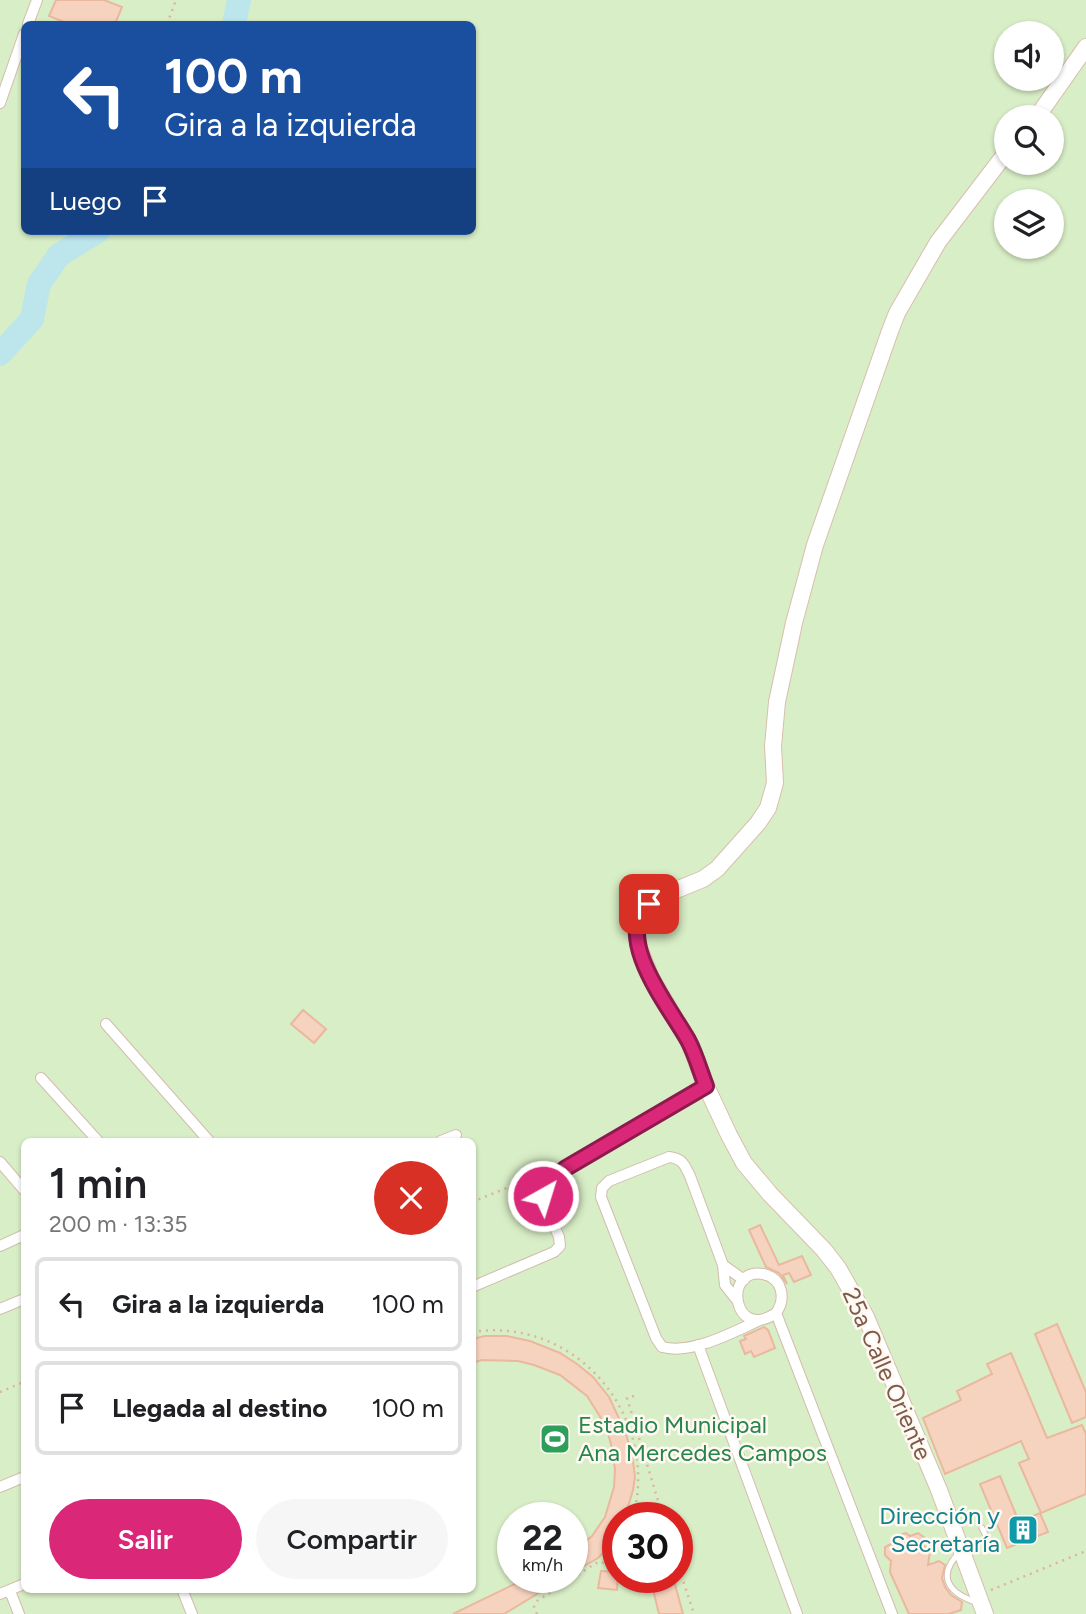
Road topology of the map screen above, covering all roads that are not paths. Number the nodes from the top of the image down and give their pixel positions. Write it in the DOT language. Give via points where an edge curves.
graph roads {
  1 [pos="37,0"];
  2 [pos="29,21"];
  3 [pos="21,43"];
  4 [pos="1086,47"];
  5 [pos="0,103"];
  6 [pos="1045,105"];
  7 [pos="994,169"];
  8 [pos="106,1024"];
  9 [pos="41,1078"];
  10 [pos="706,1086"];
  11 [pos="456,1135"];
  12 [pos="95,1138"];
  13 [pos="206,1138"];
  14 [pos="448,1138"];
  15 [pos="0,1162"];
  16 [pos="21,1186"];
  17 [pos="21,1236"];
  18 [pos="0,1247"];
  19 [pos="723,1265"];
  20 [pos="744,1280"];
  21 [pos="476,1285"];
  22 [pos="21,1300"];
  23 [pos="737,1303"];
  24 [pos="0,1309"];
  25 [pos="776,1313"];
  26 [pos="760,1320"];
  27 [pos="726,1334"];
  28 [pos="698,1346"];
  29 [pos="21,1478"];
  30 [pos="0,1487"];
  31 [pos="982,1528"];
  32 [pos="985,1534"];
  33 [pos="962,1550"];
  34 [pos="21,1585"];
  35 [pos="5,1593"];
  36 [pos="184,1593"];
  37 [pos="982,1604"];
  38 [pos="19,1614"];
  39 [pos="192,1614"];
  40 [pos="797,1614"];
  41 [pos="892,1614"];
  1 -- 2 [label="street"];
  3 -- 5 [label="street"];
  4 -- 6 [label="street"];
  7 -- 10 [label="street, 25a Calle Oriente" via="938,242 890,331 815,545 793,623 777,702 775,783 768,808 717,869 659,897 639,918 636,931 642,959 690,1044"];
  8 -- 13 [label="street"];
  9 -- 12 [label="street"];
  10 -- 21 [label="street" via="552,1179 544,1190 544,1202 560,1246"];
  10 -- 33 [label="street, 25a Calle Oriente" via="749,1170 824,1250 858,1301"];
  11 -- 14 [label="street"];
  15 -- 16 [label="street"];
  17 -- 18 [label="street"];
  19 -- 20 [label="street"];
  19 -- 23 [label="street" via="725,1285"];
  19 -- 28 [label="street" via="690,1176 678,1158 669,1157 602,1188 601,1198 662,1348"];
  20 -- 23 [label="street"];
  20 -- 25 [label="street" via="757,1274 776,1281 782,1294"];
  22 -- 24 [label="street"];
  23 -- 26 [label="street" via="744,1314"];
  23 -- 27 [label="street"];
  25 -- 26 [label="street"];
  25 -- 41 [label="street"];
  26 -- 27 [label="street"];
  27 -- 28 [label="street"];
  28 -- 40 [label="street"];
  29 -- 30 [label="street"];
  31 -- 32 [label="lane"];
  33 -- 37 [label="street, 25a Calle Oriente"];
  33 -- 37 [label="lane" via="951,1562 947,1579 952,1590"];
  34 -- 35 [label="street"];
  35 -- 38 [label="street"];
  36 -- 39 [label="street"];
}
